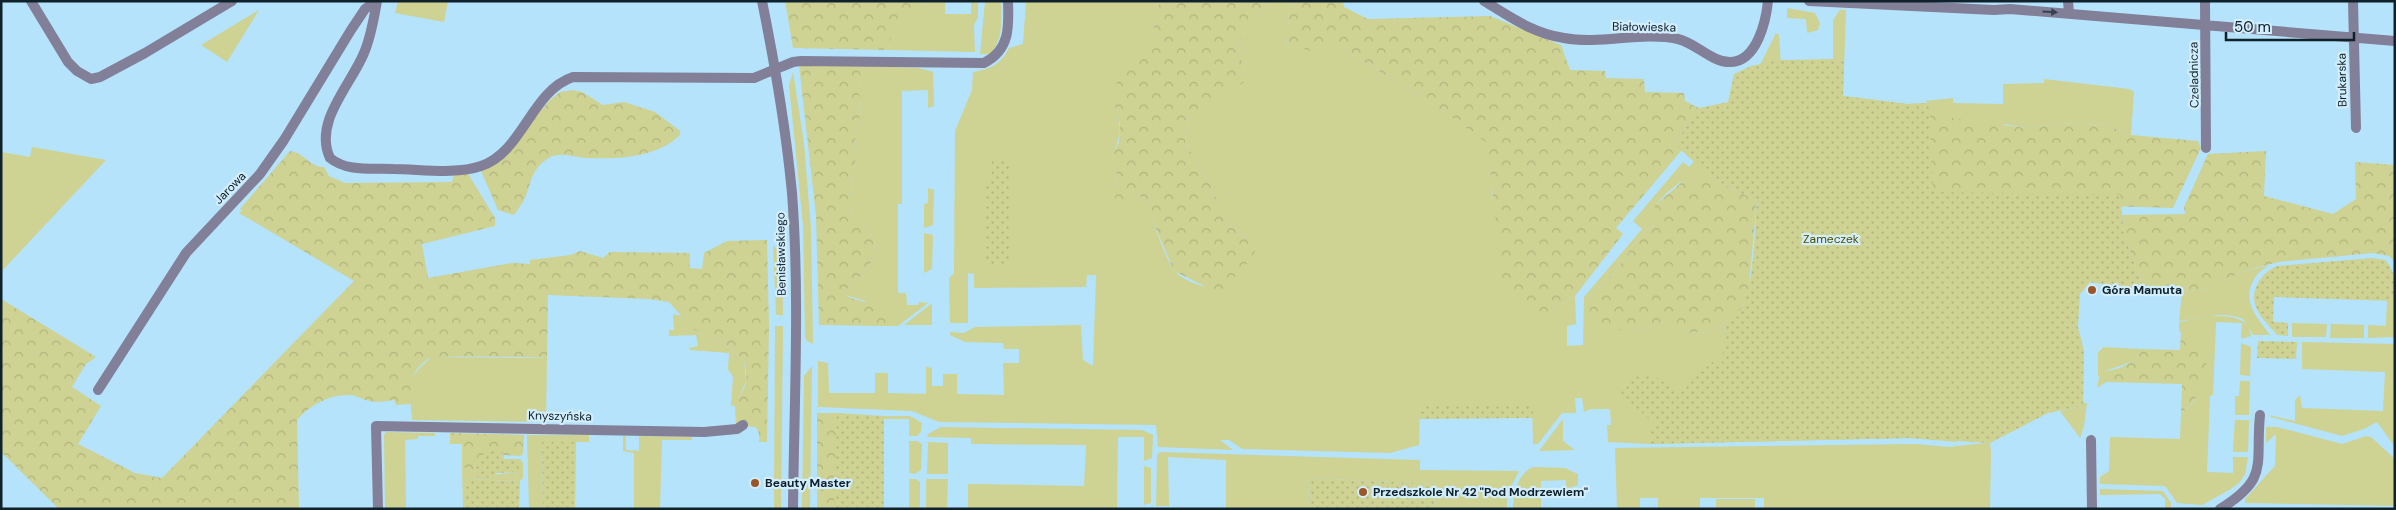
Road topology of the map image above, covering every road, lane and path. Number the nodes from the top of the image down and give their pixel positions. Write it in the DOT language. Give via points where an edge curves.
graph roads {
  1 [pos="32,1"];
  2 [pos="232,1"];
  3 [pos="377,1"];
  4 [pos="762,1"];
  5 [pos="1008,1"];
  6 [pos="1484,1"];
  7 [pos="1768,1"];
  8 [pos="1809,1"];
  9 [pos="2068,1"];
  10 [pos="2205,1"];
  11 [pos="2353,1"];
  12 [pos="2069,13"];
  13 [pos="2205,26"];
  14 [pos="2354,37"];
  15 [pos="2395,42"];
  16 [pos="776,70"];
  17 [pos="2356,128"];
  18 [pos="2206,148"];
  19 [pos="98,390"];
  20 [pos="2260,415"];
  21 [pos="743,425"];
  22 [pos="2091,440"];
  23 [pos="378,509"];
  24 [pos="793,509"];
  25 [pos="2092,509"];
  26 [pos="2220,509"];
  1 -- 2 [label="street" via="68,62 91,79 145,53"];
  3 -- 16 [label="street" via="364,55 337,104 325,139 330,158 347,168 446,170 482,166 504,151 557,85 573,77 754,78"];
  3 -- 19 [label="street, Jarowa" via="365,10 351,30 260,174 186,253"];
  4 -- 16 [label="street, Benisławskiego"];
  5 -- 16 [label="street" via="1004,44 1000,52 984,63 801,61"];
  6 -- 7 [label="street, Białowieska" via="1515,22 1565,38 1680,39 1716,58 1731,62 1742,58 1753,48 1764,26"];
  8 -- 12 [label="street, one-way"];
  9 -- 12 [label="street"];
  10 -- 13 [label="street, Czeladnicza"];
  11 -- 14 [label="street, Brukarska"];
  12 -- 13 [label="street"];
  13 -- 14 [label="street"];
  13 -- 18 [label="street, Czeladnicza"];
  14 -- 15 [label="street"];
  14 -- 17 [label="street, Brukarska"];
  16 -- 24 [label="street, Benisławskiego" via="794,236"];
  20 -- 26 [label="street" via="2257,474 2247,490"];
  21 -- 23 [label="street, Knyszyńska" via="737,430 704,432 376,426"];
  22 -- 25 [label="street"];
}
